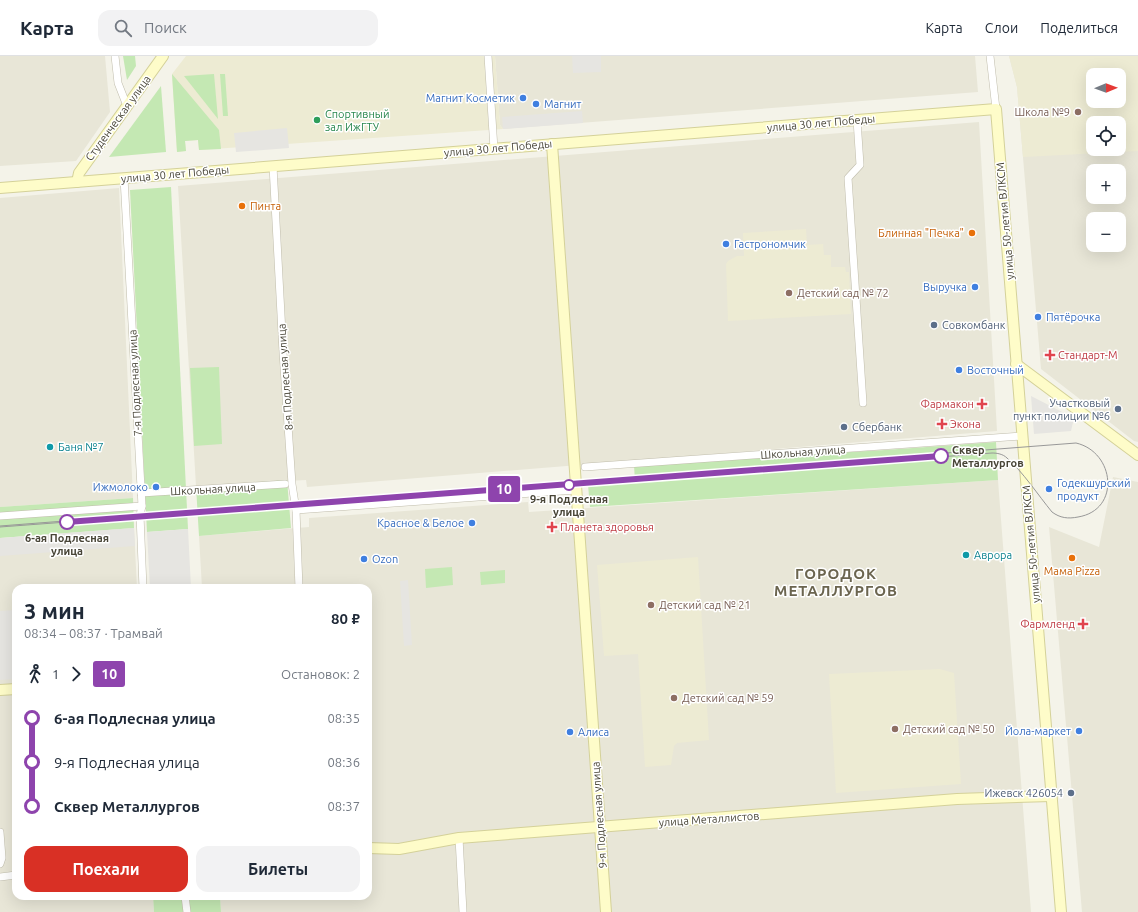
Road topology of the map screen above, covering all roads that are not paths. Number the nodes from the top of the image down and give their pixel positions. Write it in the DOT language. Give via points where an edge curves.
graph roads {
  1 [pos="115,56"];
  2 [pos="163,56"];
  3 [pos="488,56"];
  4 [pos="990,56"];
  5 [pos="127,106"];
  6 [pos="996,108"];
  7 [pos="857,120"];
  8 [pos="552,144"];
  9 [pos="494,149"];
  10 [pos="273,166"];
  11 [pos="124,178"];
  12 [pos="77,182"];
  13 [pos="0,188"];
  14 [pos="1016,364"];
  15 [pos="863,403"];
  16 [pos="1022,436"];
  17 [pos="1138,455"];
  18 [pos="585,468"];
  19 [pos="285,484"];
  20 [pos="576,490"];
  21 [pos="141,493"];
  22 [pos="142,506"];
  23 [pos="296,510"];
  24 [pos="0,516"];
  25 [pos="143,584"];
  26 [pos="299,584"];
  27 [pos="12,689"];
  28 [pos="0,690"];
  29 [pos="1051,796"];
  30 [pos="599,828"];
  31 [pos="0,832"];
  32 [pos="459,838"];
  33 [pos="372,848"];
  34 [pos="0,864"];
  35 [pos="12,876"];
  36 [pos="0,877"];
  37 [pos="186,900"];
  38 [pos="187,912"];
  39 [pos="463,912"];
  40 [pos="606,912"];
  41 [pos="1061,912"];
  1 -- 5 [label="street" via="118,83"];
  2 -- 5 [label="main road, Студенческая улица"];
  3 -- 9 [label="street"];
  4 -- 6 [label="street, улица 50-летия ВЛКСМ"];
  5 -- 12 [label="main road, Студенческая улица" via="79,173"];
  6 -- 7 [label="main road, улица 30 лет Победы"];
  6 -- 14 [label="main road, улица 50-летия ВЛКСМ"];
  7 -- 8 [label="main road, улица 30 лет Победы"];
  7 -- 15 [label="street" via="860,165 848,178"];
  8 -- 9 [label="main road, улица 30 лет Победы"];
  8 -- 20 [label="main road, 9-я Подлесная улица"];
  9 -- 10 [label="main road, улица 30 лет Победы"];
  10 -- 11 [label="main road, улица 30 лет Победы"];
  10 -- 23 [label="street, 8-я Подлесная улица" via="283,352"];
  11 -- 12 [label="main road, улица 30 лет Победы"];
  11 -- 21 [label="street, 7-я Подлесная улица"];
  12 -- 13 [label="main road, улица 30 лет Победы"];
  14 -- 16 [label="main road, улица 50-летия ВЛКСМ"];
  14 -- 17 [label="main road"];
  16 -- 18 [label="street, Школьная улица"];
  16 -- 29 [label="main road, улица 50-летия ВЛКСМ"];
  19 -- 21 [label="street, Школьная улица"];
  20 -- 23 [label="street"];
  20 -- 30 [label="main road, 9-я Подлесная улица"];
  21 -- 22 [label="street, 7-я Подлесная улица"];
  22 -- 24 [label="street"];
  22 -- 25 [label="street, 7-я Подлесная улица" via="140,515"];
  23 -- 26 [label="street, 8-я Подлесная улица"];
  27 -- 28 [label="main road"];
  29 -- 30 [label="main road, улица Металлистов" via="957,799"];
  29 -- 41 [label="main road, улица 50-летия ВЛКСМ"];
  30 -- 32 [label="main road, улица Металлистов"];
  30 -- 40 [label="main road, 9-я Подлесная улица"];
  31 -- 34 [label="street"];
  32 -- 33 [label="main road, улица Металлистов" via="399,849"];
  32 -- 39 [label="street"];
  35 -- 36 [label="street"];
  37 -- 38 [label="street"];
}
